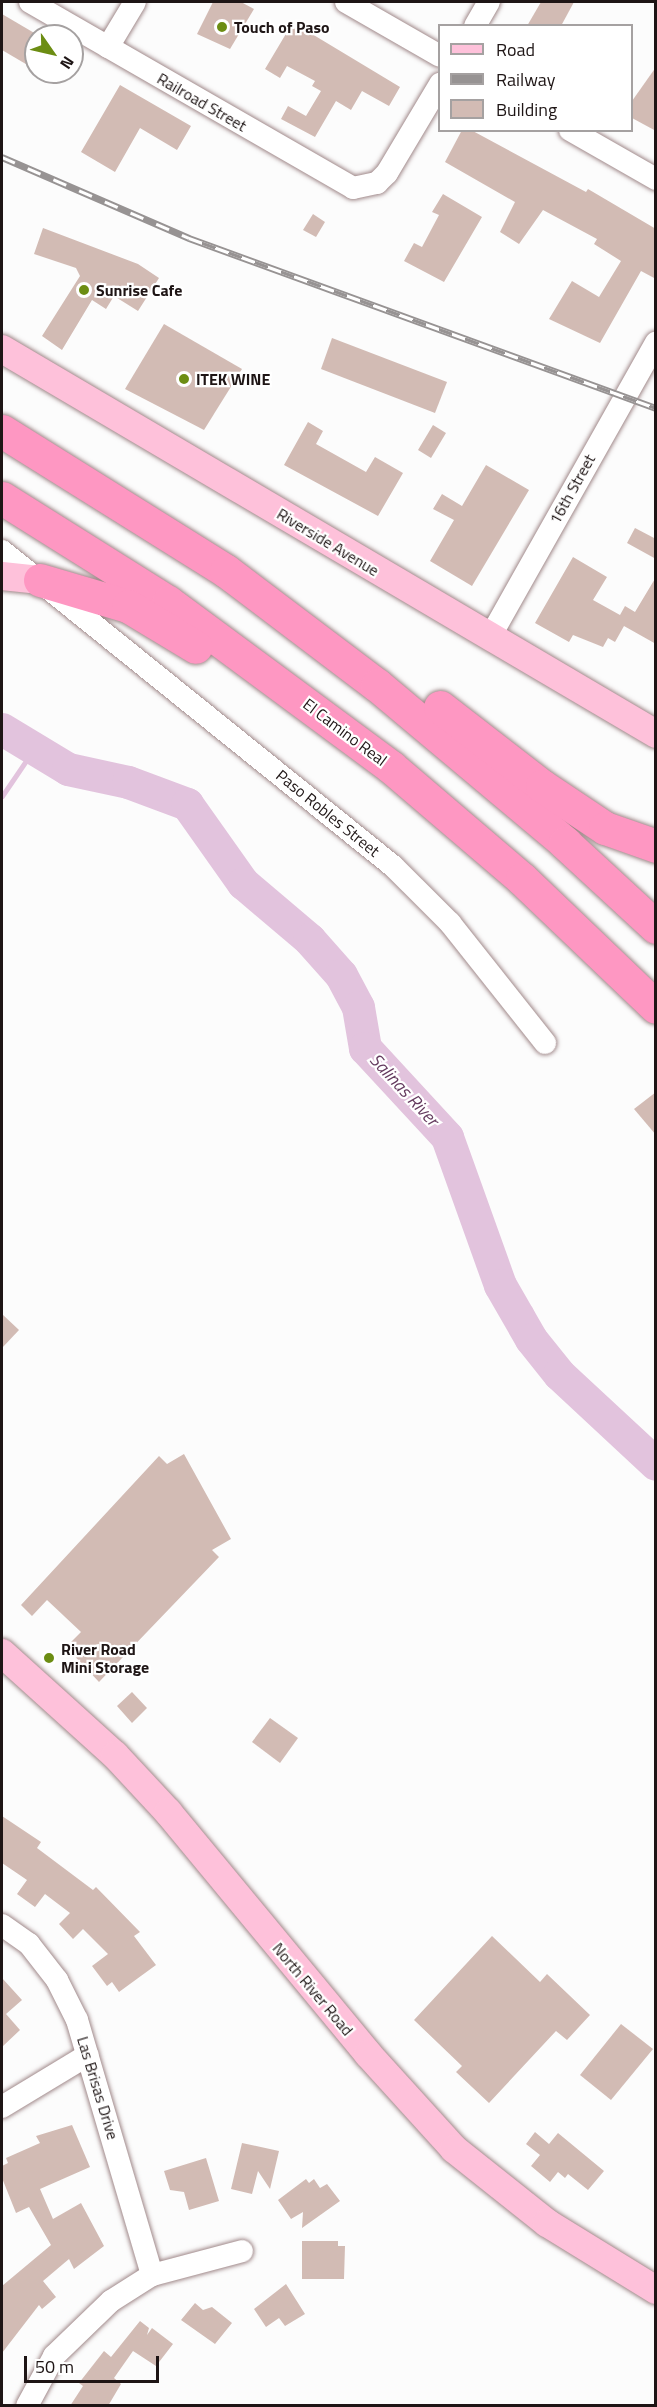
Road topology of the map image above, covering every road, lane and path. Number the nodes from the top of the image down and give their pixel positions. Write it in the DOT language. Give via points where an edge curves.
graph roads {
  1 [pos="30,2"];
  2 [pos="135,2"];
  3 [pos="346,2"];
  4 [pos="489,2"];
  5 [pos="476,24"];
  6 [pos="108,47"];
  7 [pos="438,55"];
  8 [pos="438,87"];
  9 [pos="574,132"];
  10 [pos="656,179"];
  11 [pos="656,342"];
  12 [pos="2,349"];
  13 [pos="2,431"];
  14 [pos="2,498"];
  15 [pos="2,551"];
  16 [pos="226,571"];
  17 [pos="2,579"];
  18 [pos="40,580"];
  19 [pos="77,616"];
  20 [pos="490,637"];
  21 [pos="656,734"];
  22 [pos="391,767"];
  23 [pos="656,846"];
  24 [pos="656,927"];
  25 [pos="656,1007"];
  26 [pos="545,1043"];
  27 [pos="2,1653"];
  28 [pos="2,1925"];
  29 [pos="88,2055"];
  30 [pos="2,2108"];
  31 [pos="242,2251"];
  32 [pos="152,2275"];
  33 [pos="656,2290"];
  34 [pos="27,2406"];
  1 -- 6 [label="street, Railroad Street"];
  2 -- 6 [label="street"];
  3 -- 7 [label="street"];
  4 -- 5 [label="street"];
  6 -- 8 [label="street, Railroad Street" via="353,188 377,183"];
  9 -- 10 [label="street"];
  11 -- 20 [label="street, 16th Street"];
  12 -- 20 [label="main road, Riverside Avenue"];
  13 -- 16 [label="highway"];
  14 -- 22 [label="highway, El Camino Real" via="168,602"];
  15 -- 18 [label="street, Paso Robles Street"];
  16 -- 23 [label="highway" via="259,582 303,607 407,680 542,786 605,828"];
  16 -- 24 [label="highway" via="439,734"];
  17 -- 18 [label="main road, Paso Robles Street"];
  17 -- 19 [label="street, Paso Robles Street"];
  18 -- 19 [label="street, Paso Robles Street"];
  18 -- 22 [label="highway" via="128,606 325,736"];
  19 -- 26 [label="street, Paso Robles Street" via="393,866 450,923"];
  20 -- 21 [label="main road, Riverside Avenue"];
  22 -- 25 [label="highway, El Camino Real" via="522,879"];
  27 -- 33 [label="main road, North River Road" via="115,1755 168,1812 368,2054 454,2149 547,2223"];
  28 -- 29 [label="street, Las Brisas Drive" via="28,1944 57,1980"];
  29 -- 30 [label="street"];
  29 -- 32 [label="street, Las Brisas Drive"];
  31 -- 32 [label="street"];
  32 -- 34 [label="street" via="84,2324 54,2356"];
}
